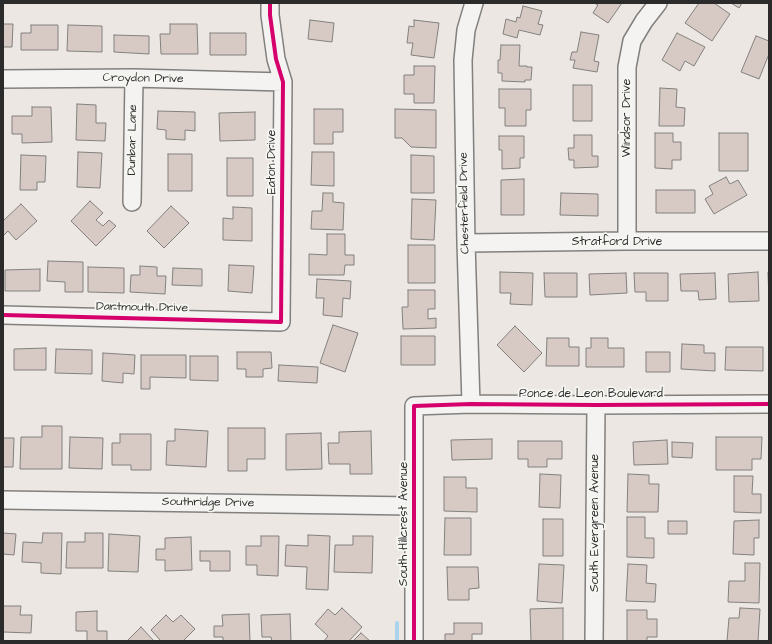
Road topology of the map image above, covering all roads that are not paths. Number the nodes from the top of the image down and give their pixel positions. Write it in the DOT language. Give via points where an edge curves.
graph roads {
  1 [pos="270,3"];
  2 [pos="474,3"];
  3 [pos="658,3"];
  4 [pos="134,78"];
  5 [pos="3,79"];
  6 [pos="283,82"];
  7 [pos="132,202"];
  8 [pos="627,241"];
  9 [pos="769,242"];
  10 [pos="466,243"];
  11 [pos="3,315"];
  12 [pos="281,322"];
  13 [pos="470,404"];
  14 [pos="769,404"];
  15 [pos="596,405"];
  16 [pos="414,406"];
  17 [pos="3,500"];
  18 [pos="413,506"];
  19 [pos="414,641"];
  20 [pos="594,641"];
  1 -- 6 [label="street, Eaton Drive" via="276,59"];
  2 -- 10 [label="street, Chesterfield Drive" via="466,30 463,60"];
  3 -- 8 [label="street, Windsor Drive" via="632,41 627,67"];
  4 -- 5 [label="street, Croydon Drive"];
  4 -- 6 [label="street, Croydon Drive"];
  4 -- 7 [label="street, Dunbar Lane"];
  6 -- 12 [label="street, Eaton Drive"];
  8 -- 9 [label="street, Stratford Drive"];
  8 -- 10 [label="street, Stratford Drive"];
  10 -- 13 [label="street, Chesterfield Drive"];
  11 -- 12 [label="street, Dartmouth Drive"];
  13 -- 15 [label="street, Ponce de Leon Boulevard"];
  13 -- 16 [label="street, Ponce de Leon Boulevard"];
  14 -- 15 [label="street, Ponce de Leon Boulevard"];
  15 -- 20 [label="street, South Evergreen Avenue"];
  16 -- 18 [label="street, South Hillcrest Avenue"];
  17 -- 18 [label="street, Southridge Drive"];
  18 -- 19 [label="street, South Hillcrest Avenue"];
}
